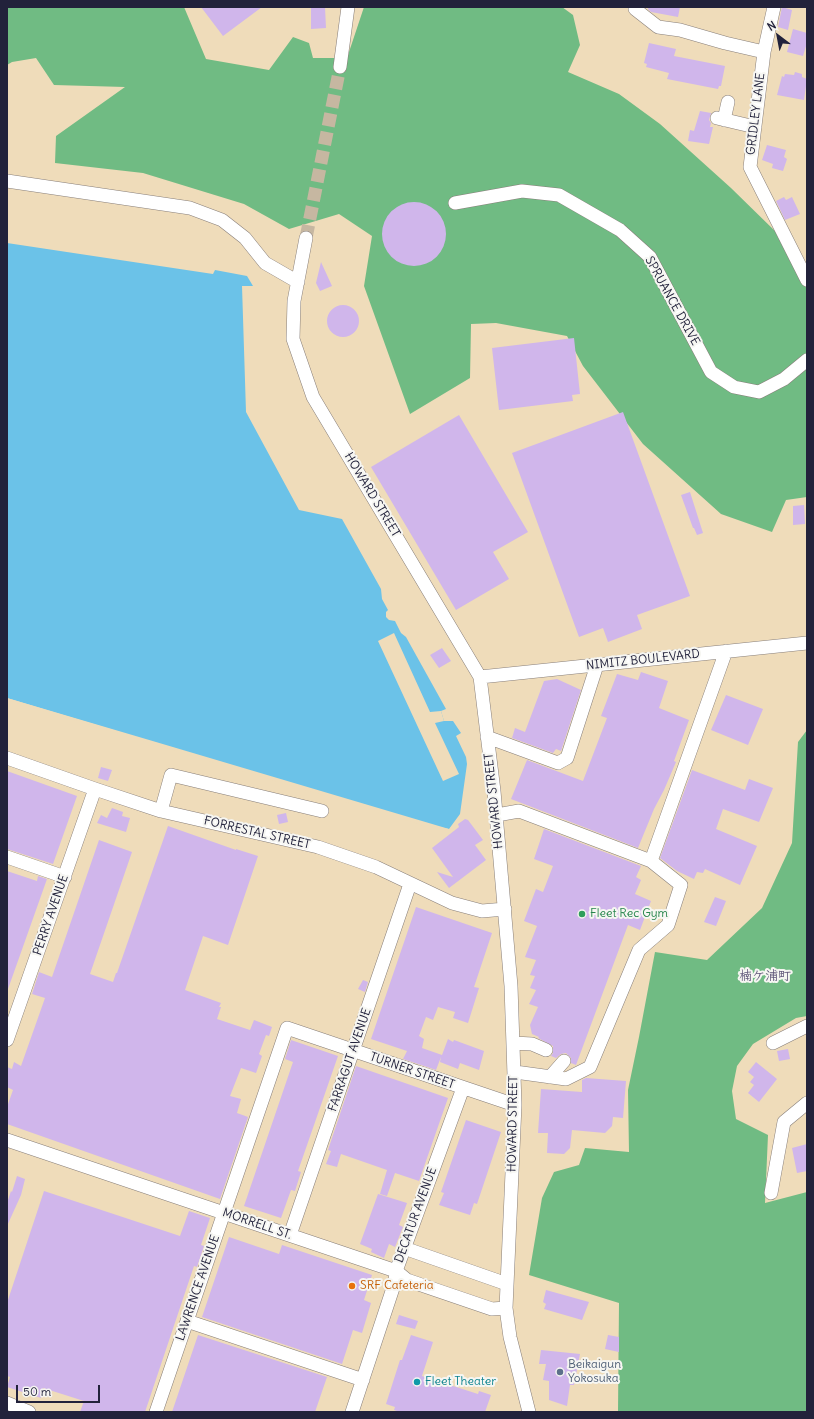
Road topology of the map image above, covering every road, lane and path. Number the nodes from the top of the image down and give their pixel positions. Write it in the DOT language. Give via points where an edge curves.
graph roads {
  1 [pos="348,7"];
  2 [pos="774,7"];
  3 [pos="634,8"];
  4 [pos="764,52"];
  5 [pos="340,67"];
  6 [pos="728,102"];
  7 [pos="755,127"];
  8 [pos="7,181"];
  9 [pos="455,203"];
  10 [pos="306,238"];
  11 [pos="807,280"];
  12 [pos="298,282"];
  13 [pos="807,360"];
  14 [pos="807,643"];
  15 [pos="726,651"];
  16 [pos="597,665"];
  17 [pos="480,677"];
  18 [pos="487,736"];
  19 [pos="7,758"];
  20 [pos="95,790"];
  21 [pos="161,811"];
  22 [pos="322,811"];
  23 [pos="496,815"];
  24 [pos="7,857"];
  25 [pos="651,861"];
  26 [pos="64,877"];
  27 [pos="410,884"];
  28 [pos="505,909"];
  29 [pos="807,1026"];
  30 [pos="287,1028"];
  31 [pos="7,1040"];
  32 [pos="514,1043"];
  33 [pos="773,1043"];
  34 [pos="546,1050"];
  35 [pos="353,1051"];
  36 [pos="564,1061"];
  37 [pos="515,1072"];
  38 [pos="550,1077"];
  39 [pos="464,1088"];
  40 [pos="807,1103"];
  41 [pos="515,1105"];
  42 [pos="7,1140"];
  43 [pos="771,1193"];
  44 [pos="224,1213"];
  45 [pos="290,1235"];
  46 [pos="404,1248"];
  47 [pos="396,1271"];
  48 [pos="507,1284"];
  49 [pos="506,1308"];
  50 [pos="187,1321"];
  51 [pos="363,1380"];
  52 [pos="7,1403"];
  53 [pos="29,1412"];
  54 [pos="156,1412"];
  55 [pos="352,1412"];
  56 [pos="529,1412"];
  1 -- 5 [label="street"];
  2 -- 4 [label="street, GRIDLEY LANE"];
  3 -- 4 [label="street" via="658,27 680,30"];
  4 -- 7 [label="street, GRIDLEY LANE"];
  6 -- 7 [label="street" via="721,119"];
  7 -- 11 [label="street, GRIDLEY LANE" via="750,167"];
  8 -- 12 [label="street" via="190,208 222,220 245,238 265,263"];
  9 -- 13 [label="street, SPRUANCE DRIVE" via="522,191 559,195 620,230 650,257 711,372 734,387 759,392 784,379"];
  10 -- 12 [label="street, HOWARD STREET"];
  12 -- 17 [label="street, HOWARD STREET" via="294,302 293,339 314,397"];
  14 -- 15 [label="street, NIMITZ BOULEVARD"];
  15 -- 16 [label="street, NIMITZ BOULEVARD"];
  15 -- 25 [label="street"];
  16 -- 17 [label="street, NIMITZ BOULEVARD"];
  16 -- 18 [label="street" via="567,758 558,763"];
  17 -- 18 [label="street, HOWARD STREET"];
  18 -- 23 [label="street, HOWARD STREET"];
  19 -- 20 [label="street, FORRESTAL STREET"];
  20 -- 21 [label="street, FORRESTAL STREET"];
  20 -- 26 [label="street, PERRY AVENUE"];
  21 -- 22 [label="street" via="171,775"];
  21 -- 27 [label="street, FORRESTAL STREET" via="318,847 388,869"];
  23 -- 25 [label="street" via="519,811"];
  23 -- 28 [label="street, HOWARD STREET"];
  24 -- 26 [label="street"];
  25 -- 38 [label="street" via="681,885 668,925 639,950 590,1067 566,1079"];
  26 -- 31 [label="street, PERRY AVENUE"];
  27 -- 28 [label="street, FORRESTAL STREET" via="452,903 482,911"];
  27 -- 35 [label="street, FARRAGUT AVENUE"];
  28 -- 32 [label="street, HOWARD STREET"];
  29 -- 33 [label="street"];
  30 -- 35 [label="street, TURNER STREET"];
  30 -- 44 [label="street, LAWRENCE AVENUE"];
  32 -- 34 [label="street" via="532,1044"];
  32 -- 37 [label="street, HOWARD STREET"];
  35 -- 39 [label="street, TURNER STREET"];
  35 -- 45 [label="street, FARRAGUT AVENUE"];
  36 -- 38 [label="street"];
  37 -- 38 [label="street"];
  37 -- 41 [label="street, HOWARD STREET"];
  39 -- 41 [label="street, TURNER STREET"];
  39 -- 46 [label="street, DECATUR AVENUE"];
  40 -- 43 [label="street" via="784,1122"];
  41 -- 48 [label="street, HOWARD STREET"];
  42 -- 44 [label="street, MORRELL ST."];
  44 -- 45 [label="street, MORRELL ST."];
  44 -- 50 [label="street, LAWRENCE AVENUE"];
  45 -- 47 [label="street, MORRELL ST."];
  46 -- 47 [label="street, DECATUR AVENUE"];
  46 -- 48 [label="street"];
  47 -- 49 [label="street, MORRELL ST." via="407,1280 436,1290 492,1308"];
  47 -- 51 [label="street, DECATUR AVENUE" via="395,1282"];
  48 -- 49 [label="street, HOWARD STREET"];
  49 -- 56 [label="street, HOWARD STREET" via="510,1337"];
  50 -- 51 [label="street"];
  50 -- 54 [label="street, LAWRENCE AVENUE"];
  51 -- 55 [label="street, DECATUR AVENUE"];
  52 -- 53 [label="street"];
}
